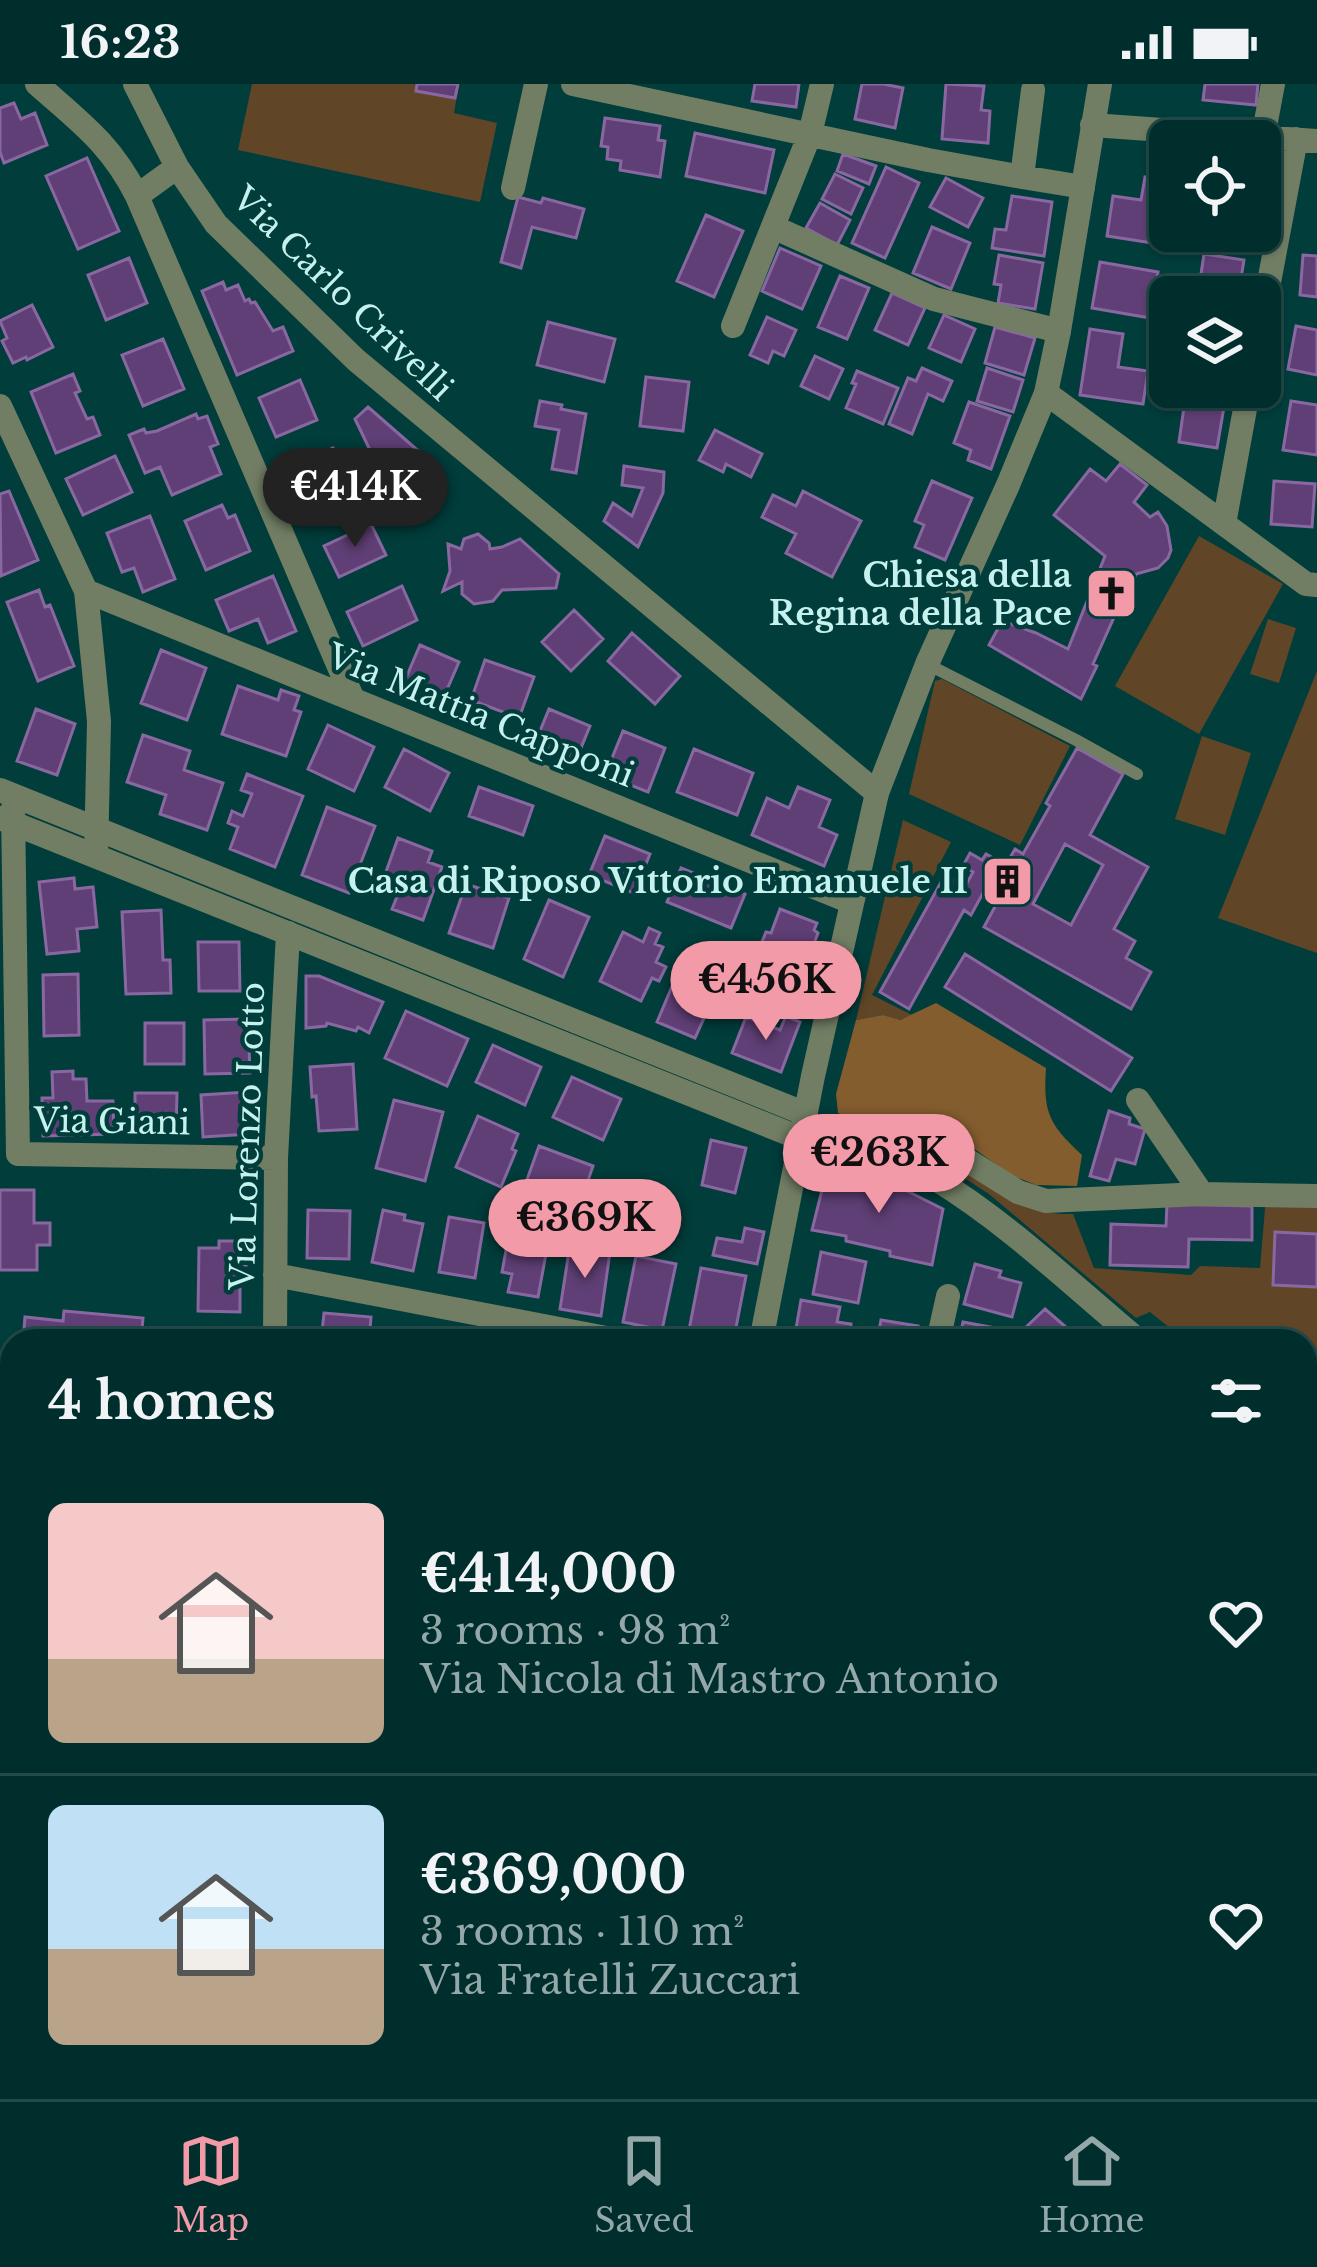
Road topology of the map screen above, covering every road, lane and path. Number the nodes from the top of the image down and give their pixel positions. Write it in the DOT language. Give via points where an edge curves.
graph roads {
  1 [pos="37,84"];
  2 [pos="135,84"];
  3 [pos="536,84"];
  4 [pos="574,84"];
  5 [pos="822,84"];
  6 [pos="1100,84"];
  7 [pos="1273,84"];
  8 [pos="1036,86"];
  9 [pos="641,91"];
  10 [pos="1266,120"];
  11 [pos="1092,125"];
  12 [pos="1149,129"];
  13 [pos="810,134"];
  14 [pos="1306,140"];
  15 [pos="177,166"];
  16 [pos="1022,176"];
  17 [pos="1083,187"];
  18 [pos="513,188"];
  19 [pos="137,196"];
  20 [pos="773,227"];
  21 [pos="1273,276"];
  22 [pos="733,326"];
  23 [pos="1060,331"];
  24 [pos="1046,393"];
  25 [pos="0,406"];
  26 [pos="1245,408"];
  27 [pos="1224,524"];
  28 [pos="1317,585"];
  29 [pos="86,590"];
  30 [pos="927,664"];
  31 [pos="352,697"];
  32 [pos="1137,774"];
  33 [pos="6,792"];
  34 [pos="877,793"];
  35 [pos="7,821"];
  36 [pos="96,827"];
  37 [pos="96,856"];
  38 [pos="851,902"];
  39 [pos="288,933"];
  40 [pos="1138,1100"];
  41 [pos="804,1126"];
  42 [pos="868,1151"];
  43 [pos="276,1158"];
  44 [pos="1202,1194"];
  45 [pos="1317,1196"];
  46 [pos="274,1275"];
  47 [pos="948,1296"];
  48 [pos="275,1329"];
  49 [pos="559,1329"];
  50 [pos="763,1329"];
  51 [pos="941,1329"];
  52 [pos="1125,1329"];
  1 -- 19 [label="street" via="105,145"];
  2 -- 15 [label="street, Via Carlo Crivelli"];
  3 -- 18 [label="street"];
  4 -- 9 [label="street"];
  5 -- 13 [label="street"];
  6 -- 11 [label="street"];
  7 -- 10 [label="street"];
  8 -- 16 [label="street"];
  9 -- 13 [label="street"];
  11 -- 12 [label="street"];
  11 -- 17 [label="street"];
  13 -- 16 [label="street"];
  13 -- 20 [label="street"];
  14 -- 21 [label="street"];
  15 -- 19 [label="street"];
  15 -- 34 [label="street, Via Carlo Crivelli" via="216,224 356,360"];
  16 -- 17 [label="street"];
  17 -- 23 [label="street"];
  19 -- 31 [label="street"];
  20 -- 22 [label="street"];
  20 -- 23 [label="street" via="934,299"];
  23 -- 24 [label="street"];
  24 -- 27 [label="street"];
  24 -- 30 [label="street"];
  25 -- 29 [label="street"];
  26 -- 27 [label="street"];
  27 -- 28 [label="street"];
  29 -- 31 [label="street, Via Mattia Capponi"];
  29 -- 36 [label="street" via="99,721"];
  30 -- 32 [label="lane"];
  30 -- 34 [label="street"];
  31 -- 38 [label="street, Via Mattia Capponi"];
  33 -- 35 [label="street, Via Giani"];
  33 -- 36 [label="street"];
  34 -- 38 [label="street"];
  35 -- 37 [label="street"];
  35 -- 43 [label="street, Via Giani" via="18,1154"];
  36 -- 37 [label="street"];
  36 -- 41 [label="street"];
  37 -- 39 [label="street"];
  38 -- 41 [label="street"];
  39 -- 41 [label="street"];
  39 -- 43 [label="street, Via Lorenzo Lotto"];
  40 -- 44 [label="street"];
  41 -- 42 [label="street"];
  41 -- 50 [label="street"];
  42 -- 44 [label="street" via="930,1144 1046,1202"];
  42 -- 52 [label="street" via="935,1179"];
  43 -- 46 [label="street, Via Lorenzo Lotto"];
  44 -- 45 [label="street"];
  46 -- 48 [label="street, Via Lorenzo Lotto"];
  46 -- 49 [label="street"];
  47 -- 51 [label="street"];
}
